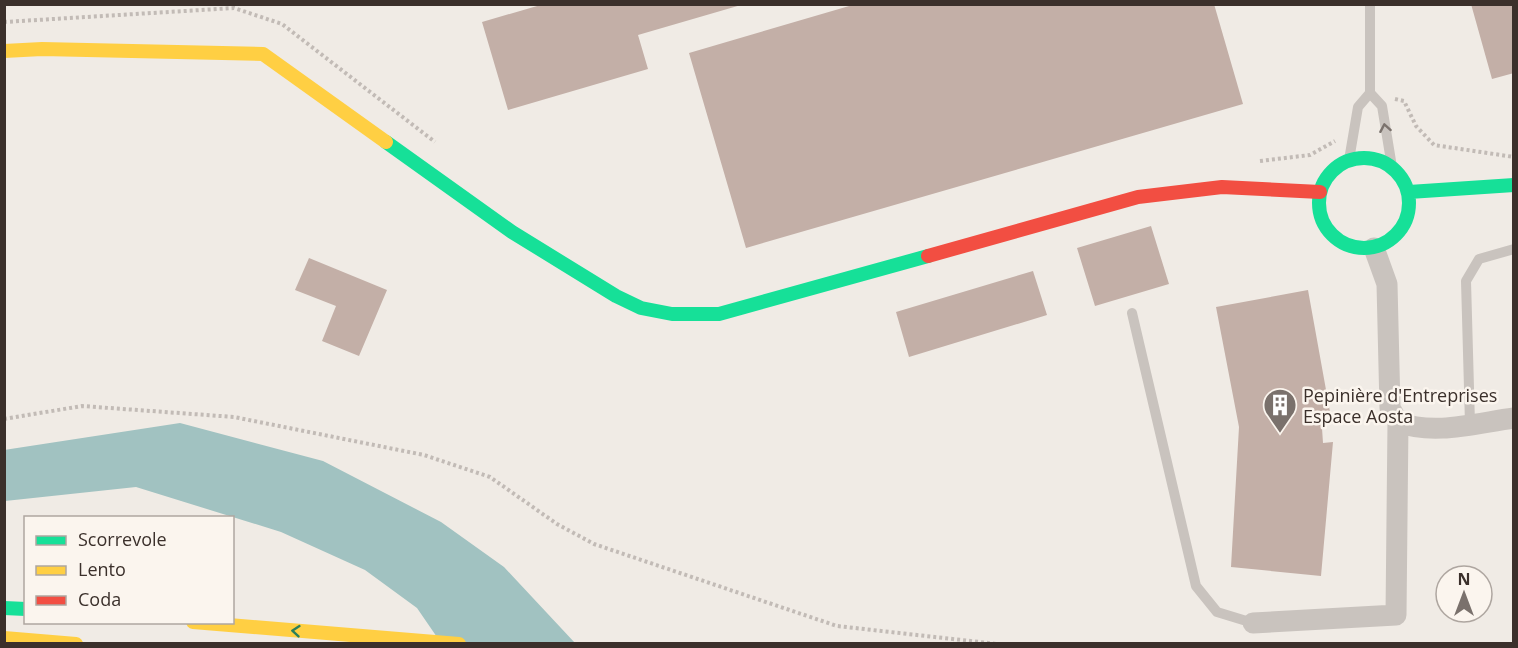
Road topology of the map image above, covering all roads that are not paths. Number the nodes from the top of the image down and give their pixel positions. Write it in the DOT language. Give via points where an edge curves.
graph roads {
  1 [pos="1370,4"];
  2 [pos="4,51"];
  3 [pos="1373,95"];
  4 [pos="1349,160"];
  5 [pos="1392,167"];
  6 [pos="1514,185"];
  7 [pos="1320,192"];
  8 [pos="1409,192"];
  9 [pos="1374,248"];
  10 [pos="1514,249"];
  11 [pos="1132,313"];
  12 [pos="1514,418"];
  13 [pos="1398,422"];
  14 [pos="1470,424"];
  15 [pos="4,608"];
  16 [pos="24,609"];
  17 [pos="1253,623"];
  18 [pos="217,624"];
  19 [pos="4,638"];
  20 [pos="76,644"];
  21 [pos="459,644"];
  1 -- 3 [label="lane"];
  2 -- 7 [label="main road" via="42,48 263,54 512,232 616,296 641,308 672,314 719,314 1138,197 1222,187"];
  3 -- 4 [label="lane" via="1358,107"];
  5 -- 3 [label="lane, one-way" via="1382,106"];
  4 -- 5 [label="main road" via="1379,160"];
  4 -- 7 [label="main road" via="1326,178"];
  5 -- 8 [label="main road"];
  6 -- 8 [label="main road"];
  7 -- 9 [label="main road" via="1319,210 1331,234 1355,248"];
  8 -- 9 [label="main road" via="1410,206 1403,227 1388,243"];
  9 -- 13 [label="street" via="1388,284 1390,408"];
  10 -- 14 [label="lane" via="1479,259 1466,281"];
  11 -- 17 [label="lane" via="1196,586 1216,612"];
  12 -- 14 [label="street"];
  13 -- 14 [label="street" via="1413,428 1435,429"];
  13 -- 17 [label="street" via="1396,615"];
  15 -- 16 [label="main road"];
  21 -- 18 [label="main road, one-way"];
  19 -- 20 [label="main road"];
}
